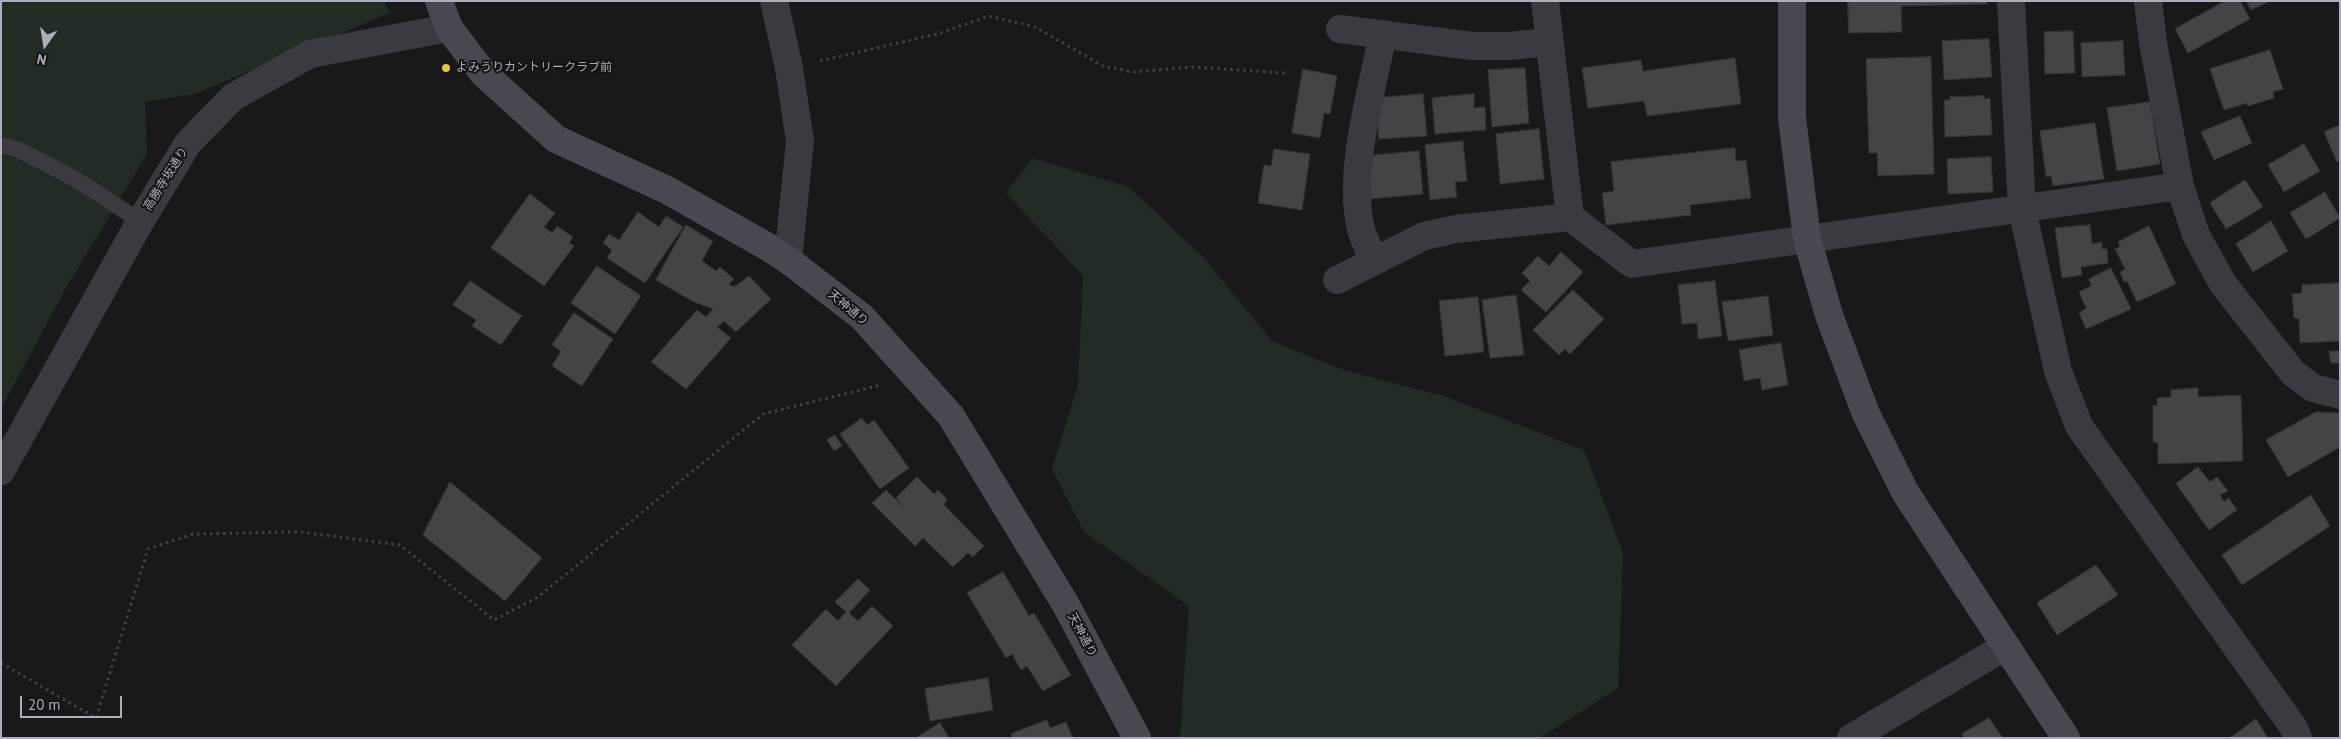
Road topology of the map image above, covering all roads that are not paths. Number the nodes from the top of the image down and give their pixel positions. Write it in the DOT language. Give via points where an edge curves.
graph roads {
  1 [pos="440,1"];
  2 [pos="774,1"];
  3 [pos="1545,1"];
  4 [pos="1792,1"];
  5 [pos="2011,1"];
  6 [pos="2148,1"];
  7 [pos="449,28"];
  8 [pos="1340,29"];
  9 [pos="1383,34"];
  10 [pos="1549,42"];
  11 [pos="1,146"];
  12 [pos="2180,186"];
  13 [pos="2022,209"];
  14 [pos="1570,217"];
  15 [pos="140,222"];
  16 [pos="1807,239"];
  17 [pos="788,260"];
  18 [pos="1374,261"];
  19 [pos="1337,280"];
  20 [pos="2340,396"];
  21 [pos="1,471"];
  22 [pos="2006,646"];
  23 [pos="1137,738"];
  24 [pos="1851,738"];
  25 [pos="2066,738"];
  26 [pos="2298,738"];
  1 -- 7 [label="street, 天神通り"];
  2 -- 17 [label="street" via="789,68 800,141"];
  3 -- 10 [label="street"];
  4 -- 16 [label="street" via="1792,118"];
  5 -- 13 [label="street"];
  6 -- 12 [label="street"];
  7 -- 15 [label="street, 高勝寺坂通り" via="310,54 233,97 188,143"];
  7 -- 17 [label="street, 天神通り" via="483,73 556,139 667,190"];
  8 -- 9 [label="street"];
  9 -- 10 [label="street" via="1472,46"];
  9 -- 18 [label="street" via="1359,155 1357,194 1361,229"];
  10 -- 14 [label="street"];
  11 -- 15 [label="lane" via="11,146 54,167 92,188"];
  12 -- 13 [label="street"];
  12 -- 20 [label="street" via="2196,235 2223,284 2293,373 2313,388"];
  13 -- 16 [label="street"];
  13 -- 26 [label="street" via="2058,371 2079,426"];
  14 -- 16 [label="street" via="1632,264"];
  14 -- 18 [label="street" via="1456,229 1424,236"];
  15 -- 21 [label="street, 高勝寺坂通り"];
  16 -- 22 [label="street" via="1829,315 1866,414 1905,492"];
  17 -- 23 [label="street, 天神通り" via="862,318 951,416 1066,605"];
  18 -- 19 [label="street"];
  22 -- 24 [label="street"];
  22 -- 25 [label="street"];
}
